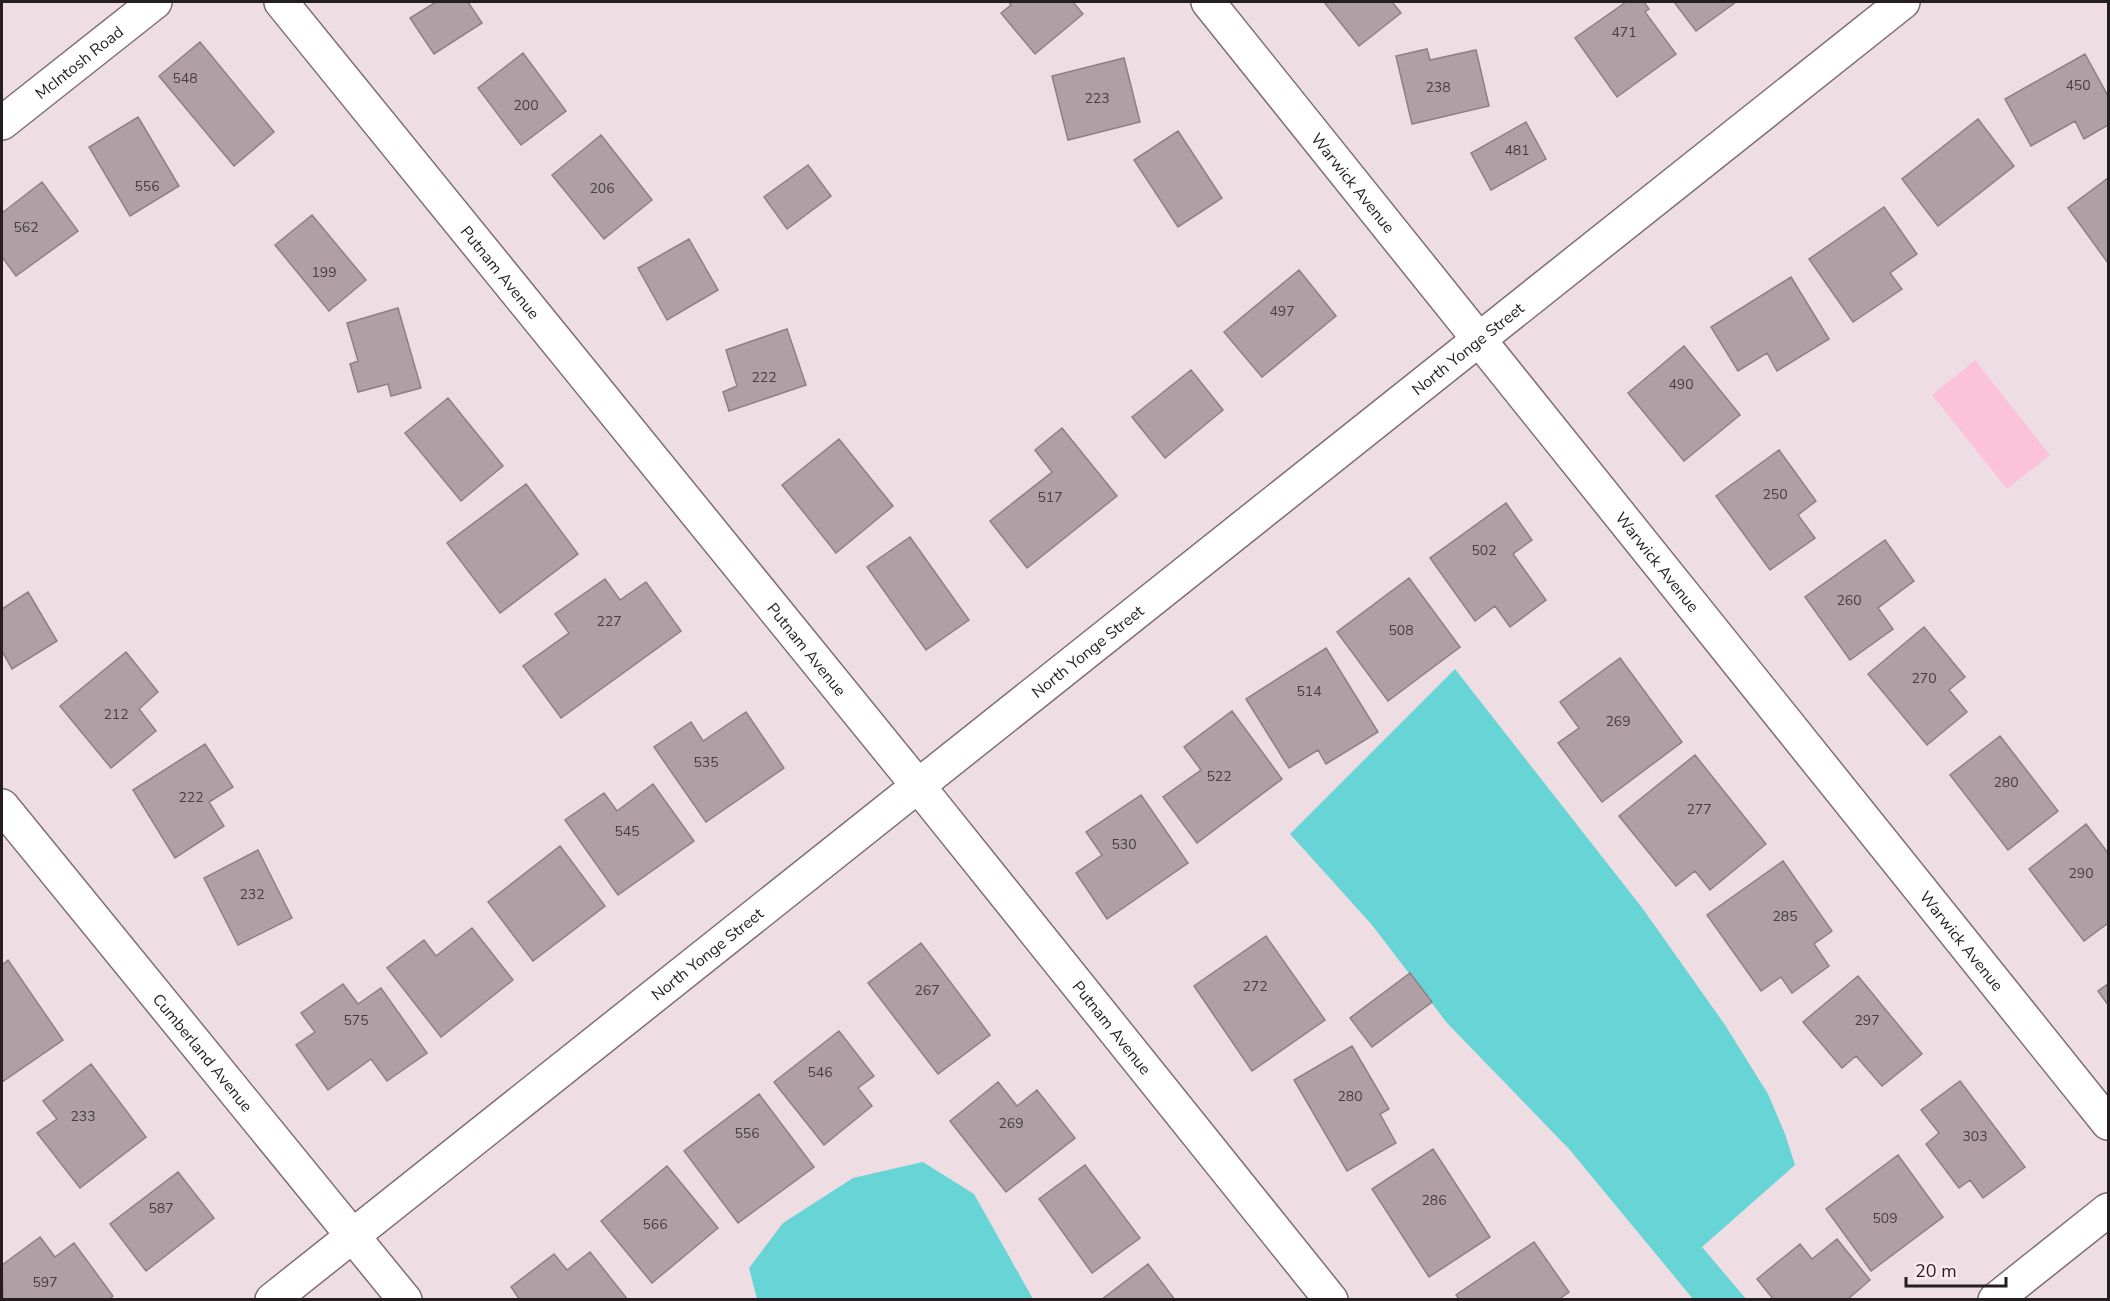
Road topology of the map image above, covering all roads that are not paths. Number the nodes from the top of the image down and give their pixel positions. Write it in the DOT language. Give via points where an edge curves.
graph roads {
  1 [pos="155,2"];
  2 [pos="281,2"];
  3 [pos="1208,2"];
  4 [pos="1903,2"];
  5 [pos="2,123"];
  6 [pos="1479,339"];
  7 [pos="919,787"];
  8 [pos="2,806"];
  9 [pos="2109,1123"];
  10 [pos="2109,1210"];
  11 [pos="355,1235"];
  12 [pos="272,1299"];
  13 [pos="405,1299"];
  14 [pos="1331,1299"];
  15 [pos="1995,1299"];
  1 -- 5 [label="street, McIntosh Road"];
  2 -- 7 [label="street, Putnam Avenue"];
  3 -- 6 [label="street, Warwick Avenue"];
  4 -- 6 [label="street, North Yonge Street"];
  6 -- 7 [label="street, North Yonge Street"];
  6 -- 9 [label="street, Warwick Avenue"];
  7 -- 11 [label="street, North Yonge Street"];
  7 -- 14 [label="street, Putnam Avenue"];
  8 -- 11 [label="street, Cumberland Avenue"];
  10 -- 15 [label="street"];
  11 -- 12 [label="street, North Yonge Street"];
  11 -- 13 [label="street, Cumberland Avenue"];
}
